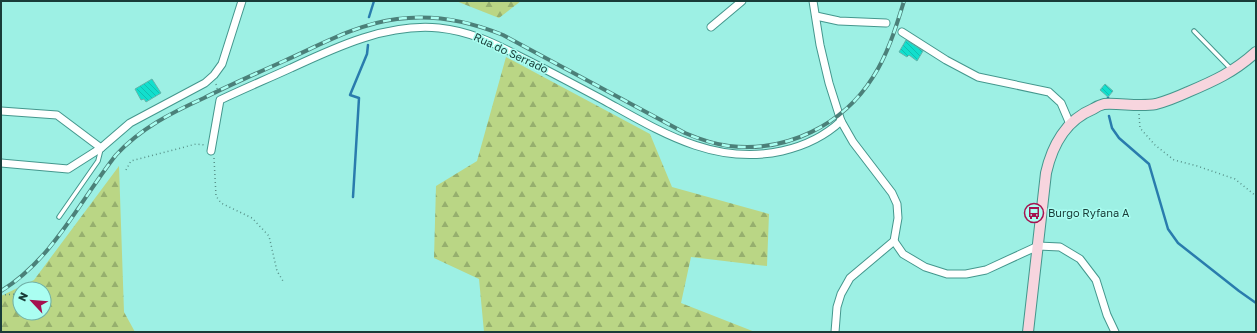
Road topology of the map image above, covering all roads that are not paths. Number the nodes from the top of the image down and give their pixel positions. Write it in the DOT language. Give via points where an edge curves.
graph roads {
  1 [pos="242,1"];
  2 [pos="742,1"];
  3 [pos="813,1"];
  4 [pos="816,16"];
  5 [pos="886,23"];
  6 [pos="711,27"];
  7 [pos="1194,31"];
  8 [pos="902,32"];
  9 [pos="1256,52"];
  10 [pos="1233,71"];
  11 [pos="1,110"];
  12 [pos="841,121"];
  13 [pos="1070,124"];
  14 [pos="101,148"];
  15 [pos="212,148"];
  16 [pos="1,163"];
  17 [pos="59,217"];
  18 [pos="894,241"];
  19 [pos="1038,246"];
  20 [pos="835,332"];
  21 [pos="1028,332"];
  22 [pos="1114,332"];
  1 -- 14 [label="street" via="222,64 214,75 205,83 130,123"];
  2 -- 6 [label="street"];
  3 -- 4 [label="street"];
  4 -- 5 [label="street" via="839,21"];
  4 -- 12 [label="street" via="829,83"];
  7 -- 10 [label="lane"];
  8 -- 13 [label="street" via="978,77 1049,92 1061,103"];
  9 -- 10 [label="main road"];
  10 -- 13 [label="main road" via="1167,101 1139,105 1102,105 1084,113"];
  11 -- 14 [label="street" via="57,115"];
  12 -- 15 [label="street, Rua do Serrado" via="827,133 804,145 778,152 749,155 722,153 696,147 672,136 490,41 451,29 410,27 384,32 339,47 220,100"];
  12 -- 18 [label="street" via="853,142 892,193 897,204 898,218"];
  13 -- 19 [label="main road" via="1059,138 1050,157"];
  14 -- 16 [label="street" via="68,169"];
  14 -- 17 [label="lane" via="98,161"];
  18 -- 19 [label="street" via="903,254 925,267 947,274 986,270"];
  18 -- 20 [label="street" via="850,278 838,307"];
  19 -- 21 [label="main road"];
  19 -- 22 [label="street" via="1060,247 1080,259 1096,280"];
}
